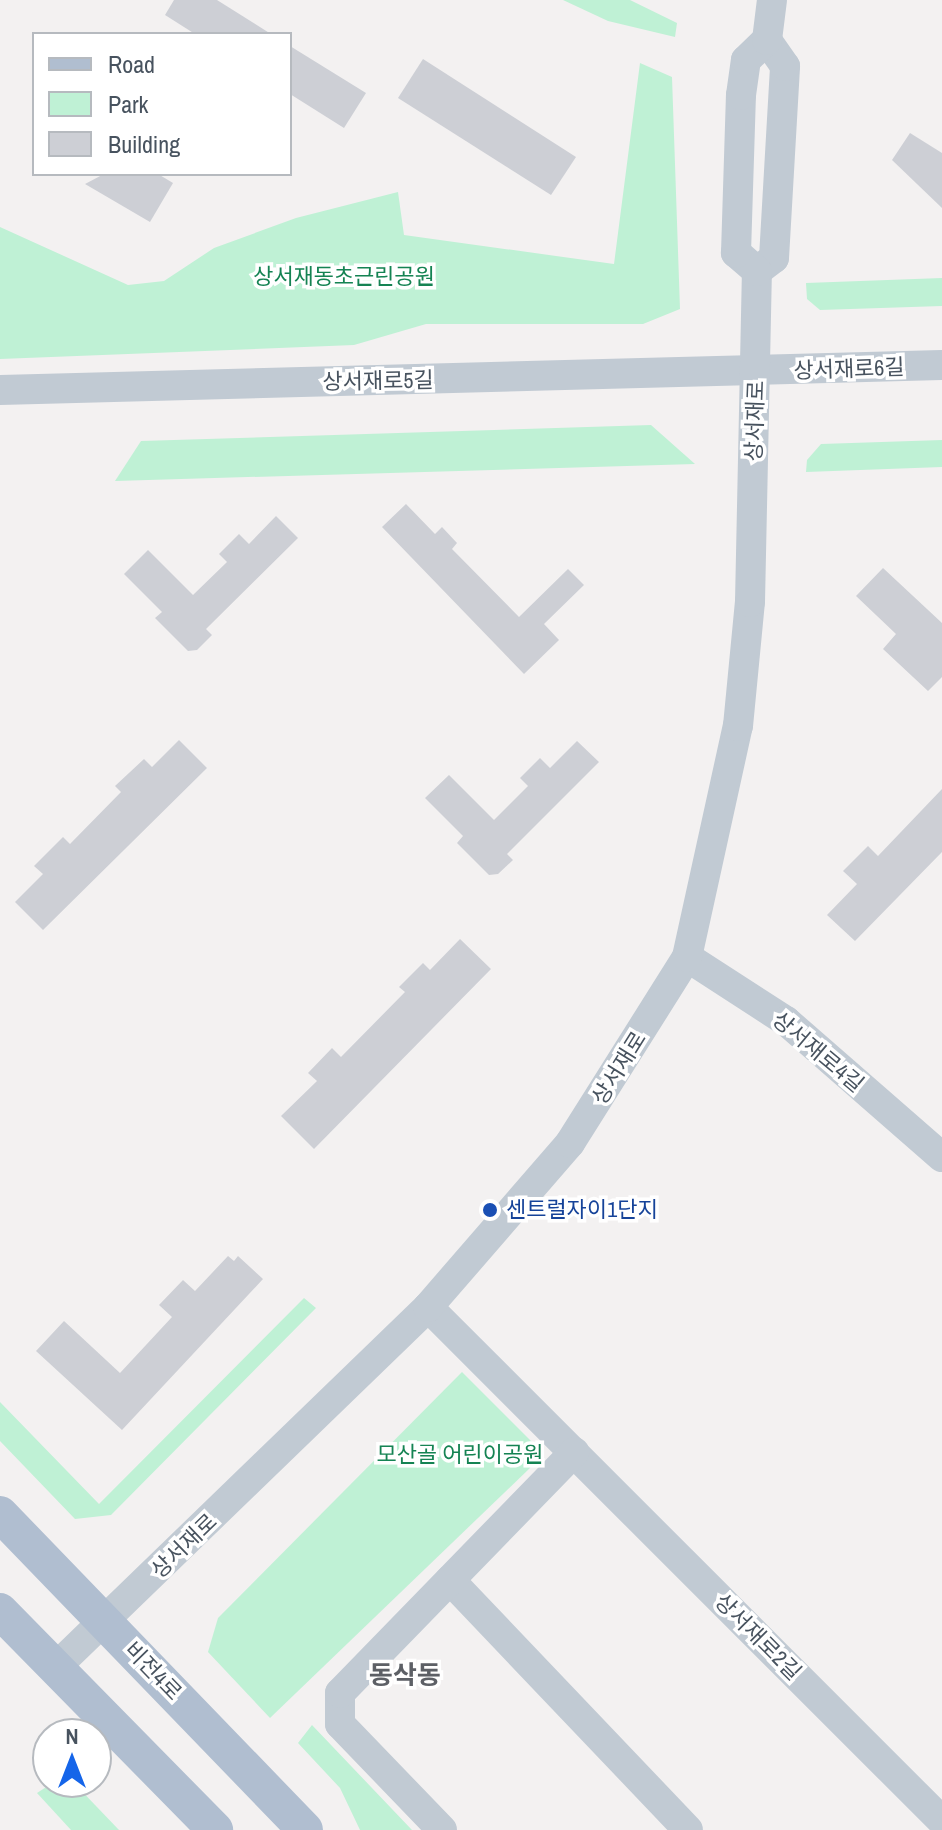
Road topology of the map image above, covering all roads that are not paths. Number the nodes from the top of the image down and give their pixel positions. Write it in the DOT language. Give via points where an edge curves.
graph roads {
  1 [pos="772,0"];
  2 [pos="767,40"];
  3 [pos="757,271"];
  4 [pos="942,365"];
  5 [pos="757,372"];
  6 [pos="0,390"];
  7 [pos="687,957"];
  8 [pos="942,1157"];
  9 [pos="428,1307"];
  10 [pos="574,1452"];
  11 [pos="0,1514"];
  12 [pos="450,1580"];
  13 [pos="0,1611"];
  14 [pos="105,1621"];
  15 [pos="57,1666"];
  16 [pos="942,1821"];
  17 [pos="215,1830"];
  18 [pos="305,1830"];
  19 [pos="442,1830"];
  20 [pos="688,1830"];
  1 -- 2 [label="street"];
  2 -- 3 [label="street, 상서재로" via="785,66 774,258"];
  2 -- 3 [label="street" via="746,60 741,95 736,253"];
  3 -- 5 [label="street, 상서재로"];
  4 -- 5 [label="street, 상서재로6길"];
  5 -- 6 [label="street, 상서재로5길"];
  5 -- 7 [label="street, 상서재로" via="750,602 738,726"];
  7 -- 8 [label="street, 상서재로4길" via="786,1021"];
  7 -- 9 [label="street, 상서재로" via="570,1143"];
  9 -- 10 [label="street, 상서재로2길"];
  9 -- 14 [label="street, 상서재로"];
  10 -- 12 [label="street"];
  10 -- 16 [label="street, 상서재로2길"];
  11 -- 14 [label="main road, 비전4로"];
  12 -- 19 [label="street" via="351,1680 337,1708 340,1724"];
  12 -- 20 [label="street"];
  13 -- 15 [label="main road"];
  14 -- 15 [label="street, 상서재로"];
  14 -- 18 [label="main road, 비전4로"];
  15 -- 17 [label="main road"];
}
